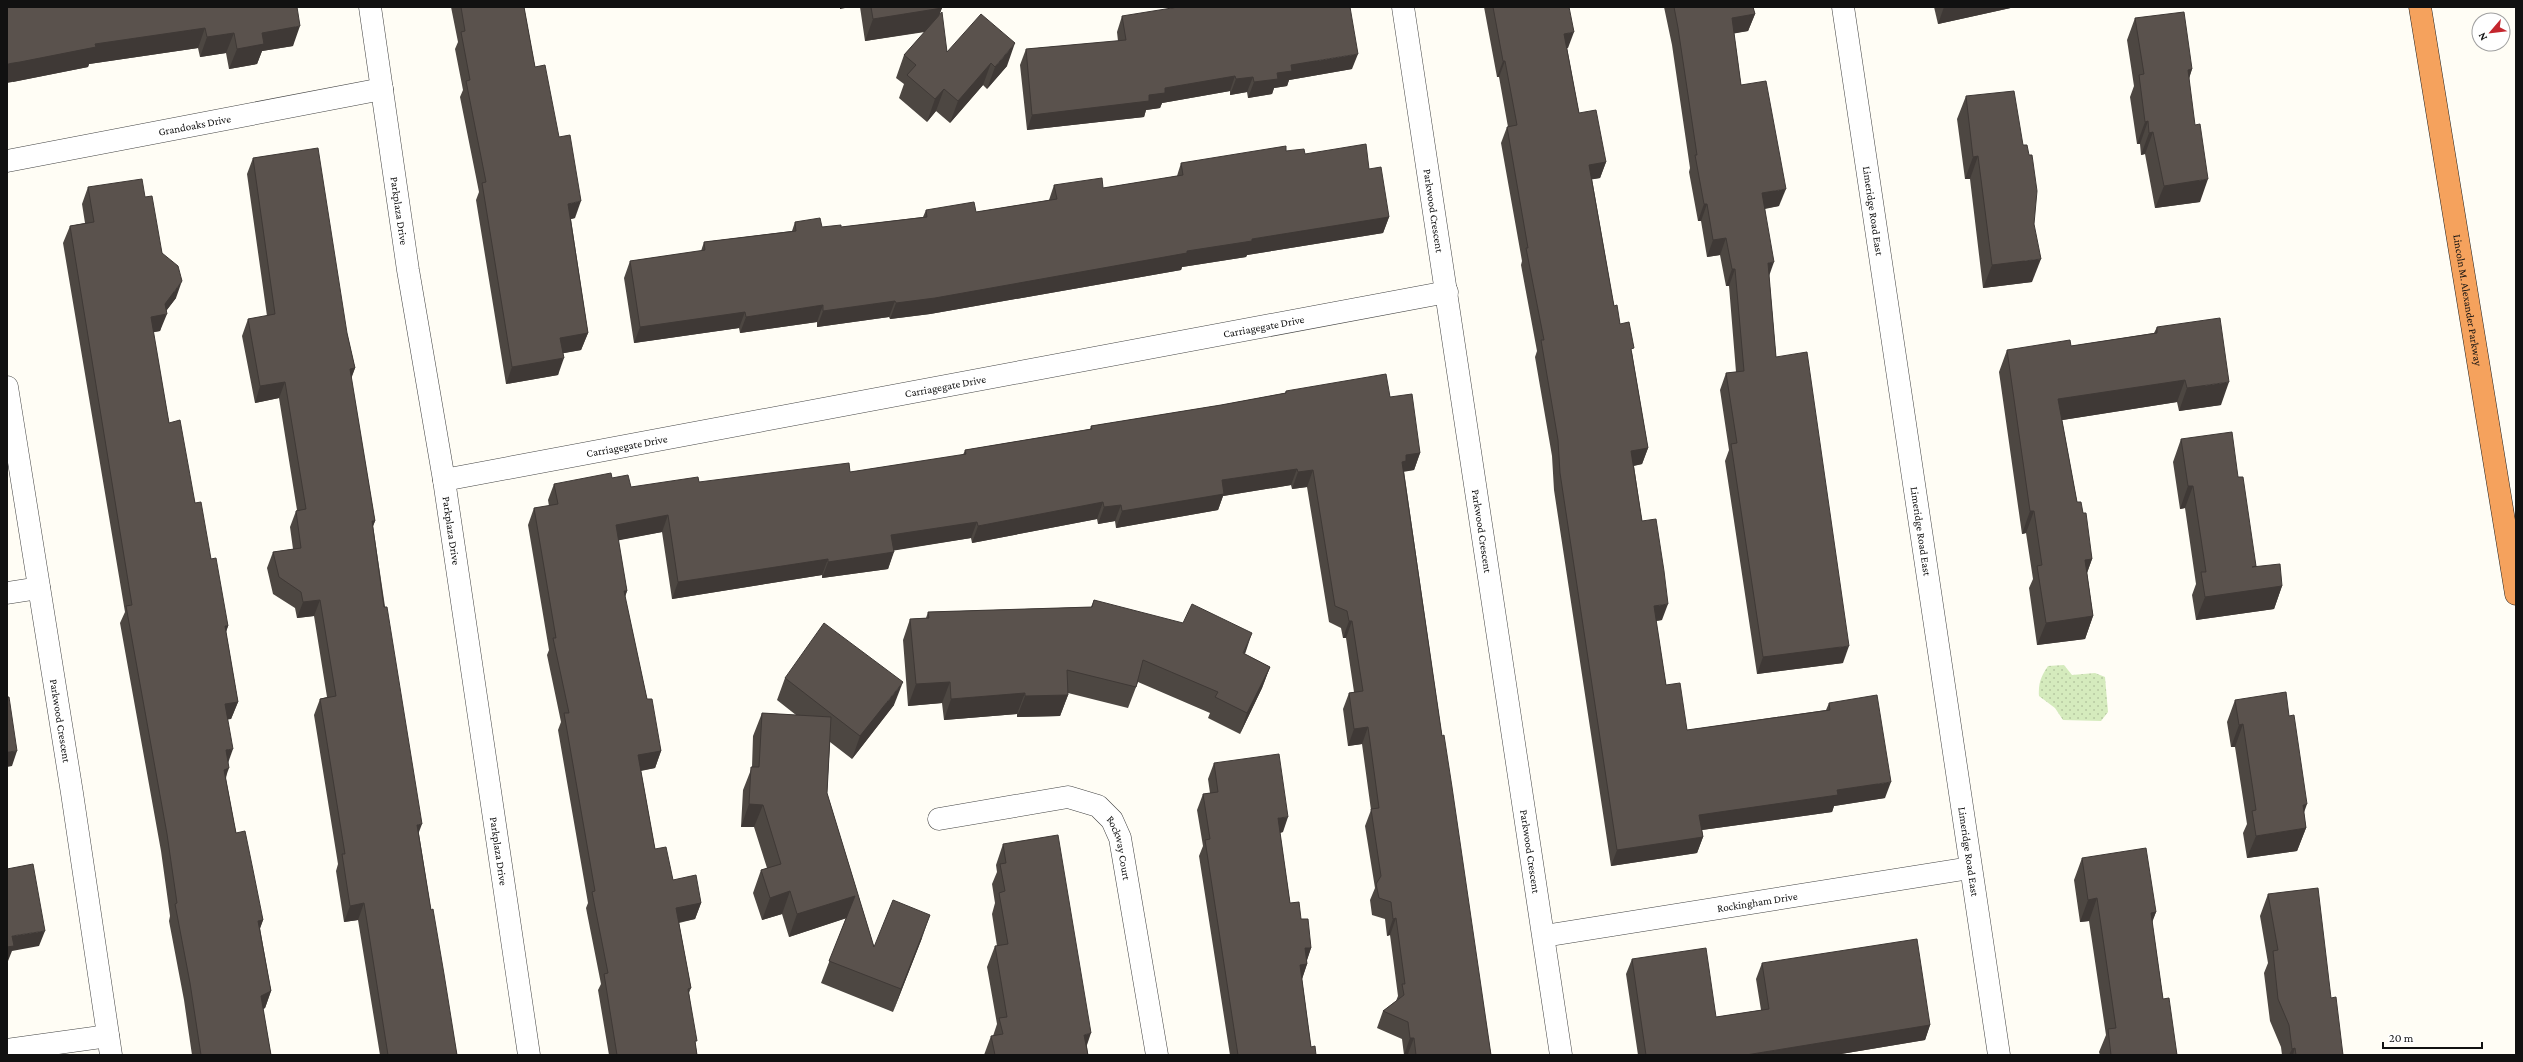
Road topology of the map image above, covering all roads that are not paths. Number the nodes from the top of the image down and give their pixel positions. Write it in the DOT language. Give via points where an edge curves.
graph roads {
  1 [pos="370,7"];
  2 [pos="1403,7"];
  3 [pos="1843,7"];
  4 [pos="2420,7"];
  5 [pos="382,90"];
  6 [pos="7,161"];
  7 [pos="1447,292"];
  8 [pos="7,387"];
  9 [pos="444,480"];
  10 [pos="39,588"];
  11 [pos="7,593"];
  12 [pos="2516,594"];
  13 [pos="939,819"];
  14 [pos="1970,868"];
  15 [pos="1544,936"];
  16 [pos="109,1045"];
  17 [pos="7,1050"];
  18 [pos="529,1055"];
  19 [pos="1157,1055"];
  20 [pos="1561,1055"];
  21 [pos="1999,1055"];
  1 -- 5 [label="street, Parkplaza Drive"];
  2 -- 7 [label="street, Parkwood Crescent"];
  3 -- 14 [label="street, Limeridge Road East"];
  4 -- 12 [label="highway, Lincoln M. Alexander Parkway"];
  5 -- 6 [label="street, Grandoaks Drive"];
  5 -- 9 [label="street, Parkplaza Drive" via="408,270"];
  7 -- 9 [label="street, Carriagegate Drive"];
  7 -- 15 [label="street, Parkwood Crescent"];
  8 -- 10 [label="street, Parkwood Crescent"];
  9 -- 18 [label="street, Parkplaza Drive"];
  10 -- 11 [label="street"];
  10 -- 16 [label="street, Parkwood Crescent"];
  13 -- 19 [label="street, Rockway Court" via="1068,797 1098,806 1112,820 1120,838"];
  14 -- 15 [label="street, Rockingham Drive"];
  14 -- 21 [label="street, Limeridge Road East"];
  15 -- 20 [label="street, Parkwood Crescent"];
  16 -- 17 [label="street"];
}
